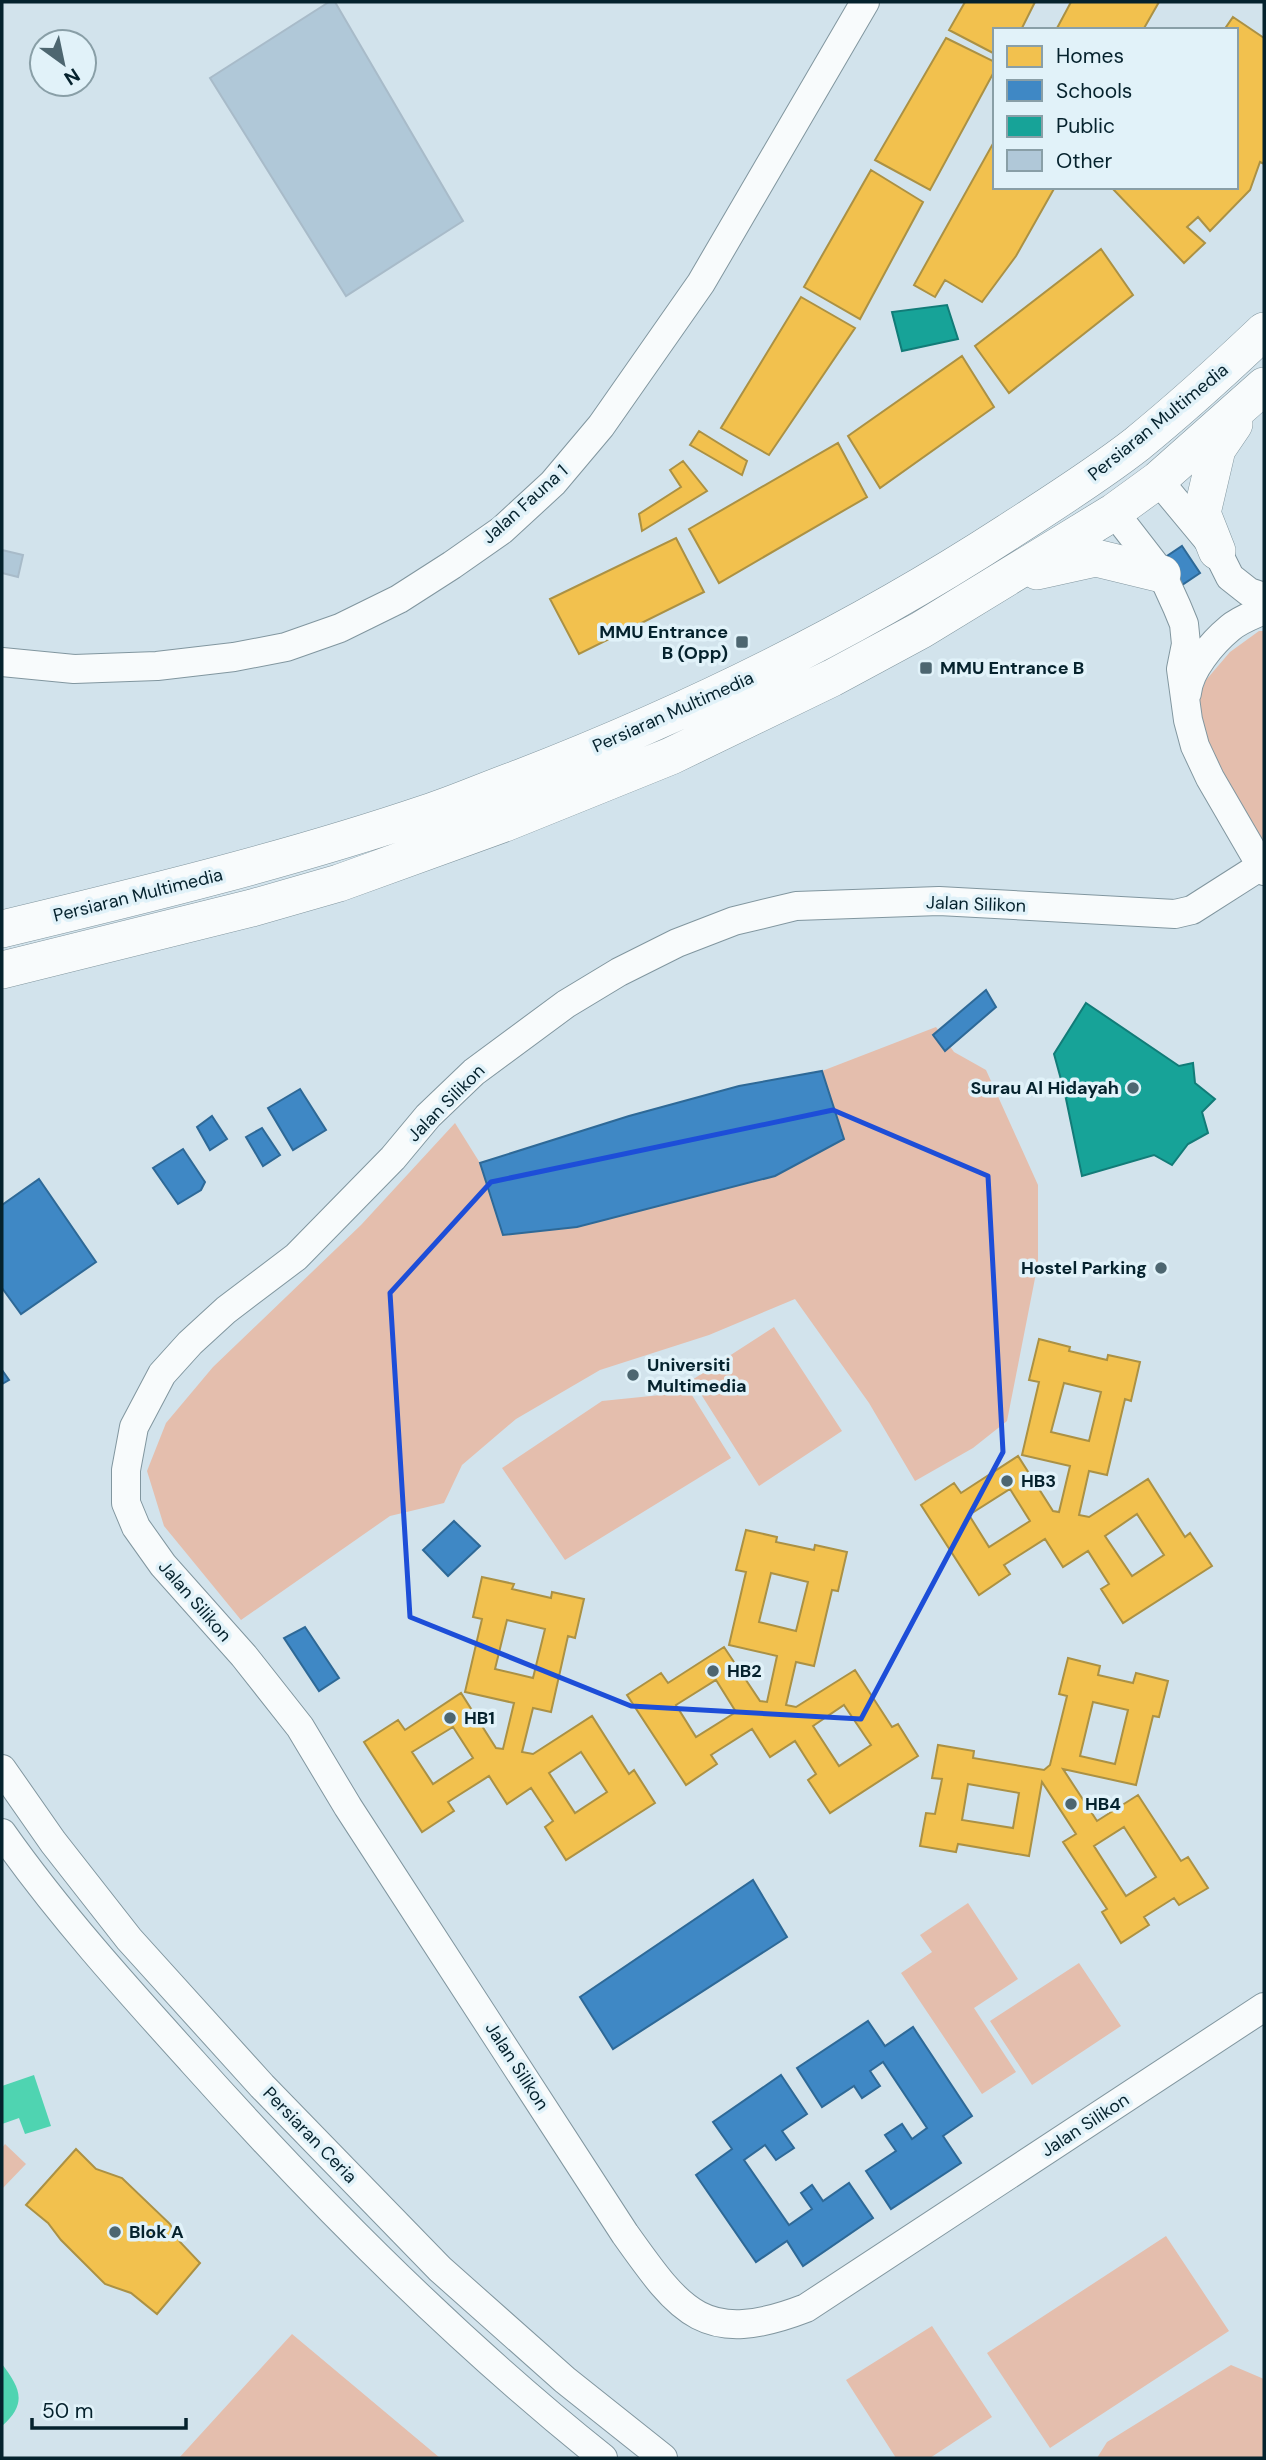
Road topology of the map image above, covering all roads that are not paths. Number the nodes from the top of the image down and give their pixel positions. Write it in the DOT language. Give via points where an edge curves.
graph roads {
  1 [pos="865,2"];
  2 [pos="1264,331"];
  3 [pos="1264,387"];
  4 [pos="1158,480"];
  5 [pos="1114,512"];
  6 [pos="1217,551"];
  7 [pos="1162,574"];
  8 [pos="1008,578"];
  9 [pos="1264,597"];
  10 [pos="1264,610"];
  11 [pos="2,662"];
  12 [pos="1188,720"];
  13 [pos="1263,869"];
  14 [pos="2,929"];
  15 [pos="2,970"];
  16 [pos="2,1769"];
  17 [pos="2,1833"];
  18 [pos="1264,2007"];
  19 [pos="603,2458"];
  20 [pos="663,2458"];
  1 -- 11 [label="street, Jalan Fauna 1" via="701,283 601,426 553,483 502,530 398,599 340,628 286,647 157,666 74,669"];
  2 -- 14 [label="main road, Persiaran Multimedia" via="1136,445 1026,520 910,593 687,708 418,816 297,854"];
  3 -- 4 [label="main road, Persiaran Multimedia"];
  3 -- 6 [label="main road" via="1217,449 1202,513"];
  4 -- 5 [label="main road, Persiaran Multimedia"];
  4 -- 6 [label="street"];
  5 -- 7 [label="street"];
  5 -- 8 [label="main road, Persiaran Multimedia"];
  6 -- 9 [label="street" via="1230,577"];
  7 -- 8 [label="main road" via="1096,558"];
  7 -- 12 [label="street" via="1184,624 1181,669"];
  8 -- 15 [label="main road, Persiaran Multimedia" via="910,636 763,712 505,823 339,883"];
  10 -- 12 [label="street" via="1231,627 1197,667 1187,688"];
  12 -- 13 [label="street" via="1210,778"];
  13 -- 18 [label="street, Jalan Silikon" via="1192,910 1175,914 939,901 796,906 722,926 619,972 566,1004 474,1072 296,1257 190,1343 162,1374 134,1427 126,1503 136,1527 163,1565 300,1727 640,2255 680,2305 706,2320 743,2325 806,2308"];
  16 -- 20 [label="street, Persiaran Ceria" via="128,1939 262,2086 440,2269 565,2380"];
  17 -- 19 [label="street, Persiaran Ceria" via="63,1914 242,2118 421,2300"];
}
